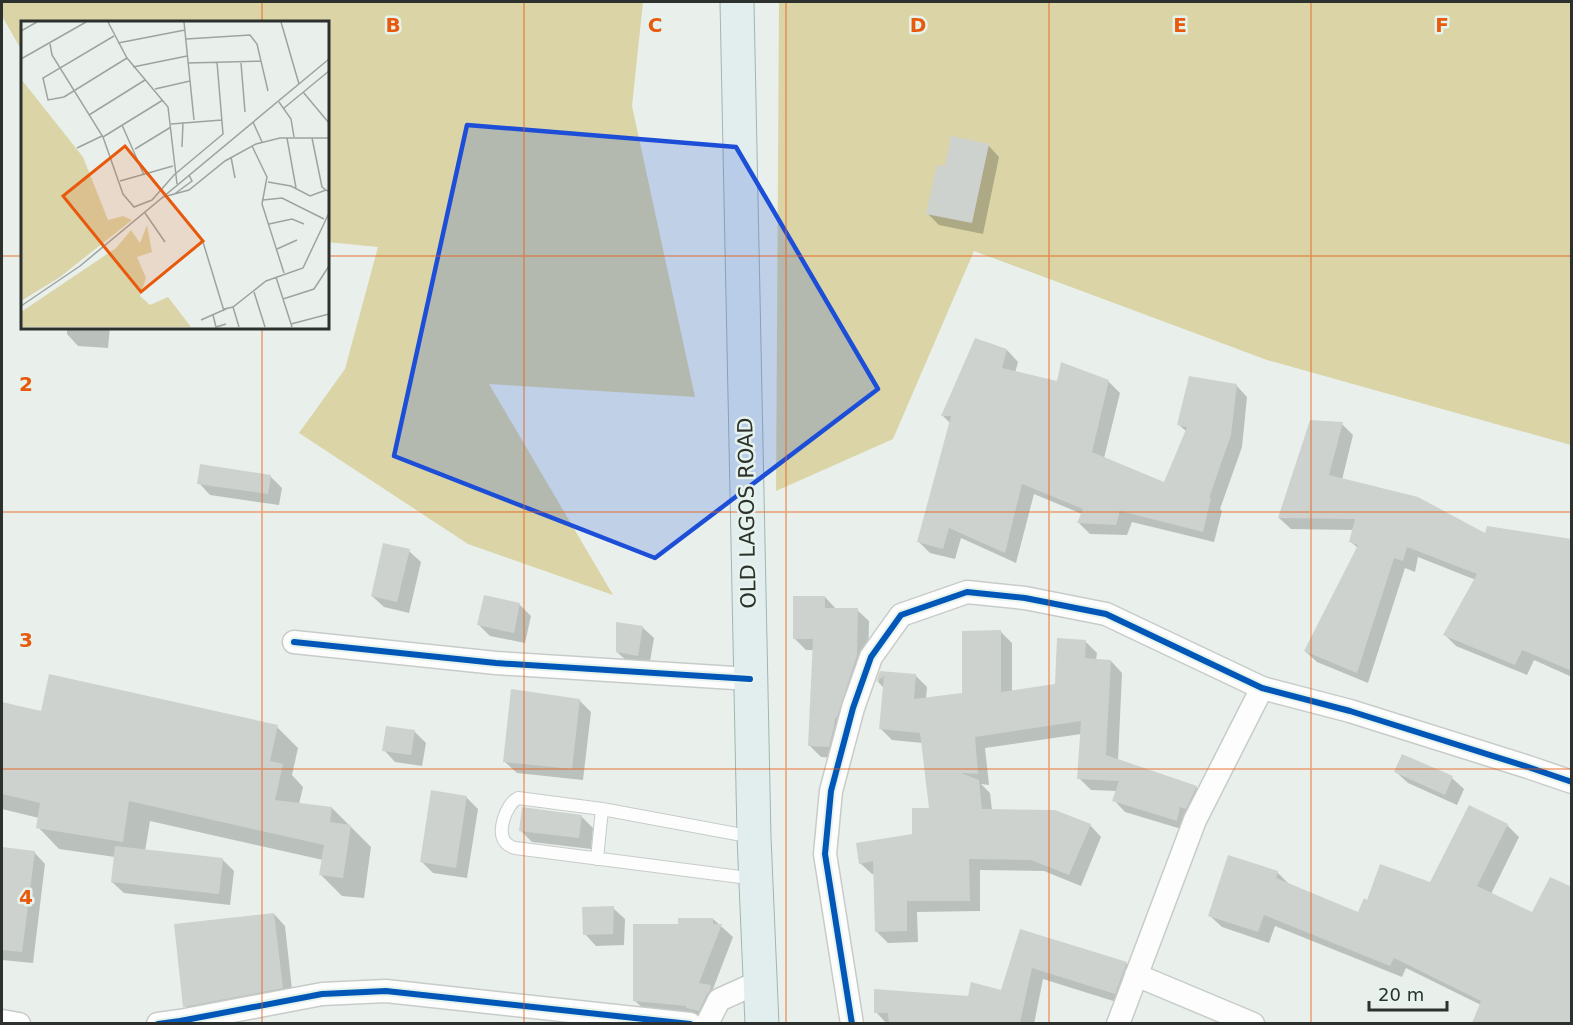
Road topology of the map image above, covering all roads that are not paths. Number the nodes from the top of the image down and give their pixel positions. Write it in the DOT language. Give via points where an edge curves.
graph roads {
  1 [pos="737,2"];
  2 [pos="294,642"];
  3 [pos="750,679"];
  4 [pos="1262,688"];
  5 [pos="1572,782"];
  6 [pos="602,809"];
  7 [pos="754,837"];
  8 [pos="597,859"];
  9 [pos="756,879"];
  10 [pos="1136,975"];
  11 [pos="761,981"];
  12 [pos="2,1021"];
  13 [pos="19,1023"];
  14 [pos="158,1023"];
  15 [pos="690,1023"];
  16 [pos="707,1023"];
  17 [pos="762,1023"];
  18 [pos="852,1023"];
  19 [pos="1119,1023"];
  20 [pos="1253,1023"];
  1 -- 3 [label="main road, OLD LAGOS ROAD"];
  2 -- 3 [label="street" via="495,663"];
  3 -- 7 [label="main road, OLD LAGOS ROAD"];
  4 -- 5 [label="street" via="1350,711"];
  4 -- 10 [label="street" via="1195,820"];
  4 -- 18 [label="street" via="1106,614 1025,598 967,592 901,615 871,657 831,791 825,854"];
  6 -- 7 [label="lane"];
  6 -- 8 [label="lane"];
  6 -- 8 [label="lane" via="518,798 506,811 502,834 508,845 515,848"];
  7 -- 9 [label="main road, OLD LAGOS ROAD"];
  8 -- 9 [label="lane"];
  9 -- 11 [label="main road, OLD LAGOS ROAD"];
  10 -- 19 [label="street"];
  10 -- 20 [label="street"];
  11 -- 16 [label="street" via="719,1000"];
  11 -- 17 [label="main road, OLD LAGOS ROAD"];
  12 -- 13 [label="street"];
  14 -- 15 [label="street" via="322,994 386,991"];
}
